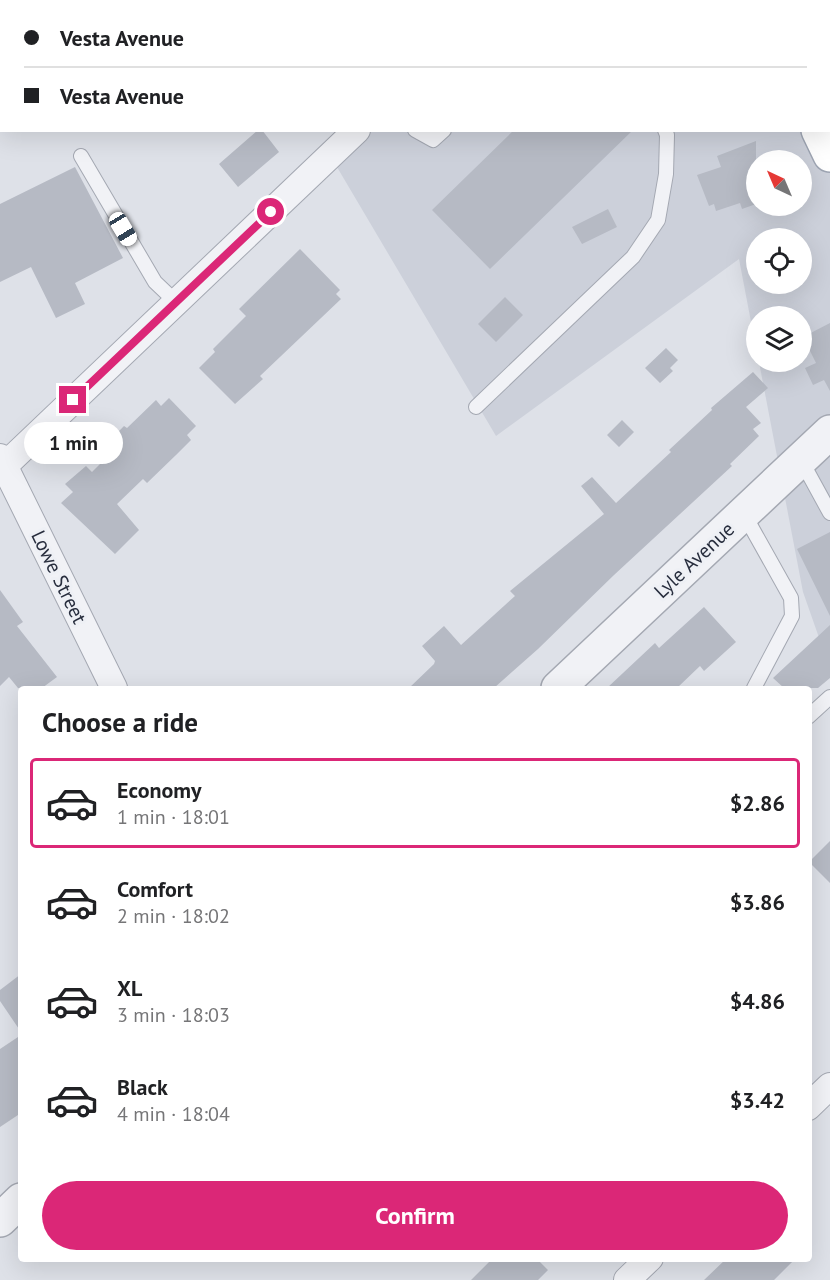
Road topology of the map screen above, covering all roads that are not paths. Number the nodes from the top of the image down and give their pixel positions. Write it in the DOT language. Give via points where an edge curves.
graph roads {
  1 [pos="352,132"];
  2 [pos="419,132"];
  3 [pos="442,132"];
  4 [pos="667,132"];
  5 [pos="819,132"];
  6 [pos="329,141"];
  7 [pos="830,155"];
  8 [pos="81,156"];
  9 [pos="176,302"];
  10 [pos="477,407"];
  11 [pos="830,432"];
  12 [pos="801,460"];
  13 [pos="2,464"];
  14 [pos="830,513"];
  15 [pos="744,514"];
  16 [pos="113,686"];
  17 [pos="560,686"];
  18 [pos="755,686"];
  19 [pos="830,697"];
  20 [pos="812,713"];
  21 [pos="18,1203"];
  22 [pos="0,1220"];
  23 [pos="646,1262"];
  24 [pos="627,1280"];
  1 -- 6 [label="street"];
  2 -- 3 [label="lane" via="433,140"];
  4 -- 10 [label="lane" via="666,174 658,220 633,257"];
  5 -- 7 [label="main road"];
  6 -- 9 [label="street"];
  8 -- 9 [label="lane" via="155,282"];
  9 -- 13 [label="street"];
  11 -- 12 [label="street, Lyle Avenue"];
  12 -- 14 [label="lane"];
  12 -- 15 [label="street, Lyle Avenue"];
  13 -- 16 [label="street, Lowe Street"];
  15 -- 17 [label="street, Lyle Avenue"];
  15 -- 18 [label="lane" via="790,598 792,616"];
  19 -- 20 [label="lane"];
  21 -- 22 [label="street"];
  23 -- 24 [label="street"];
}
